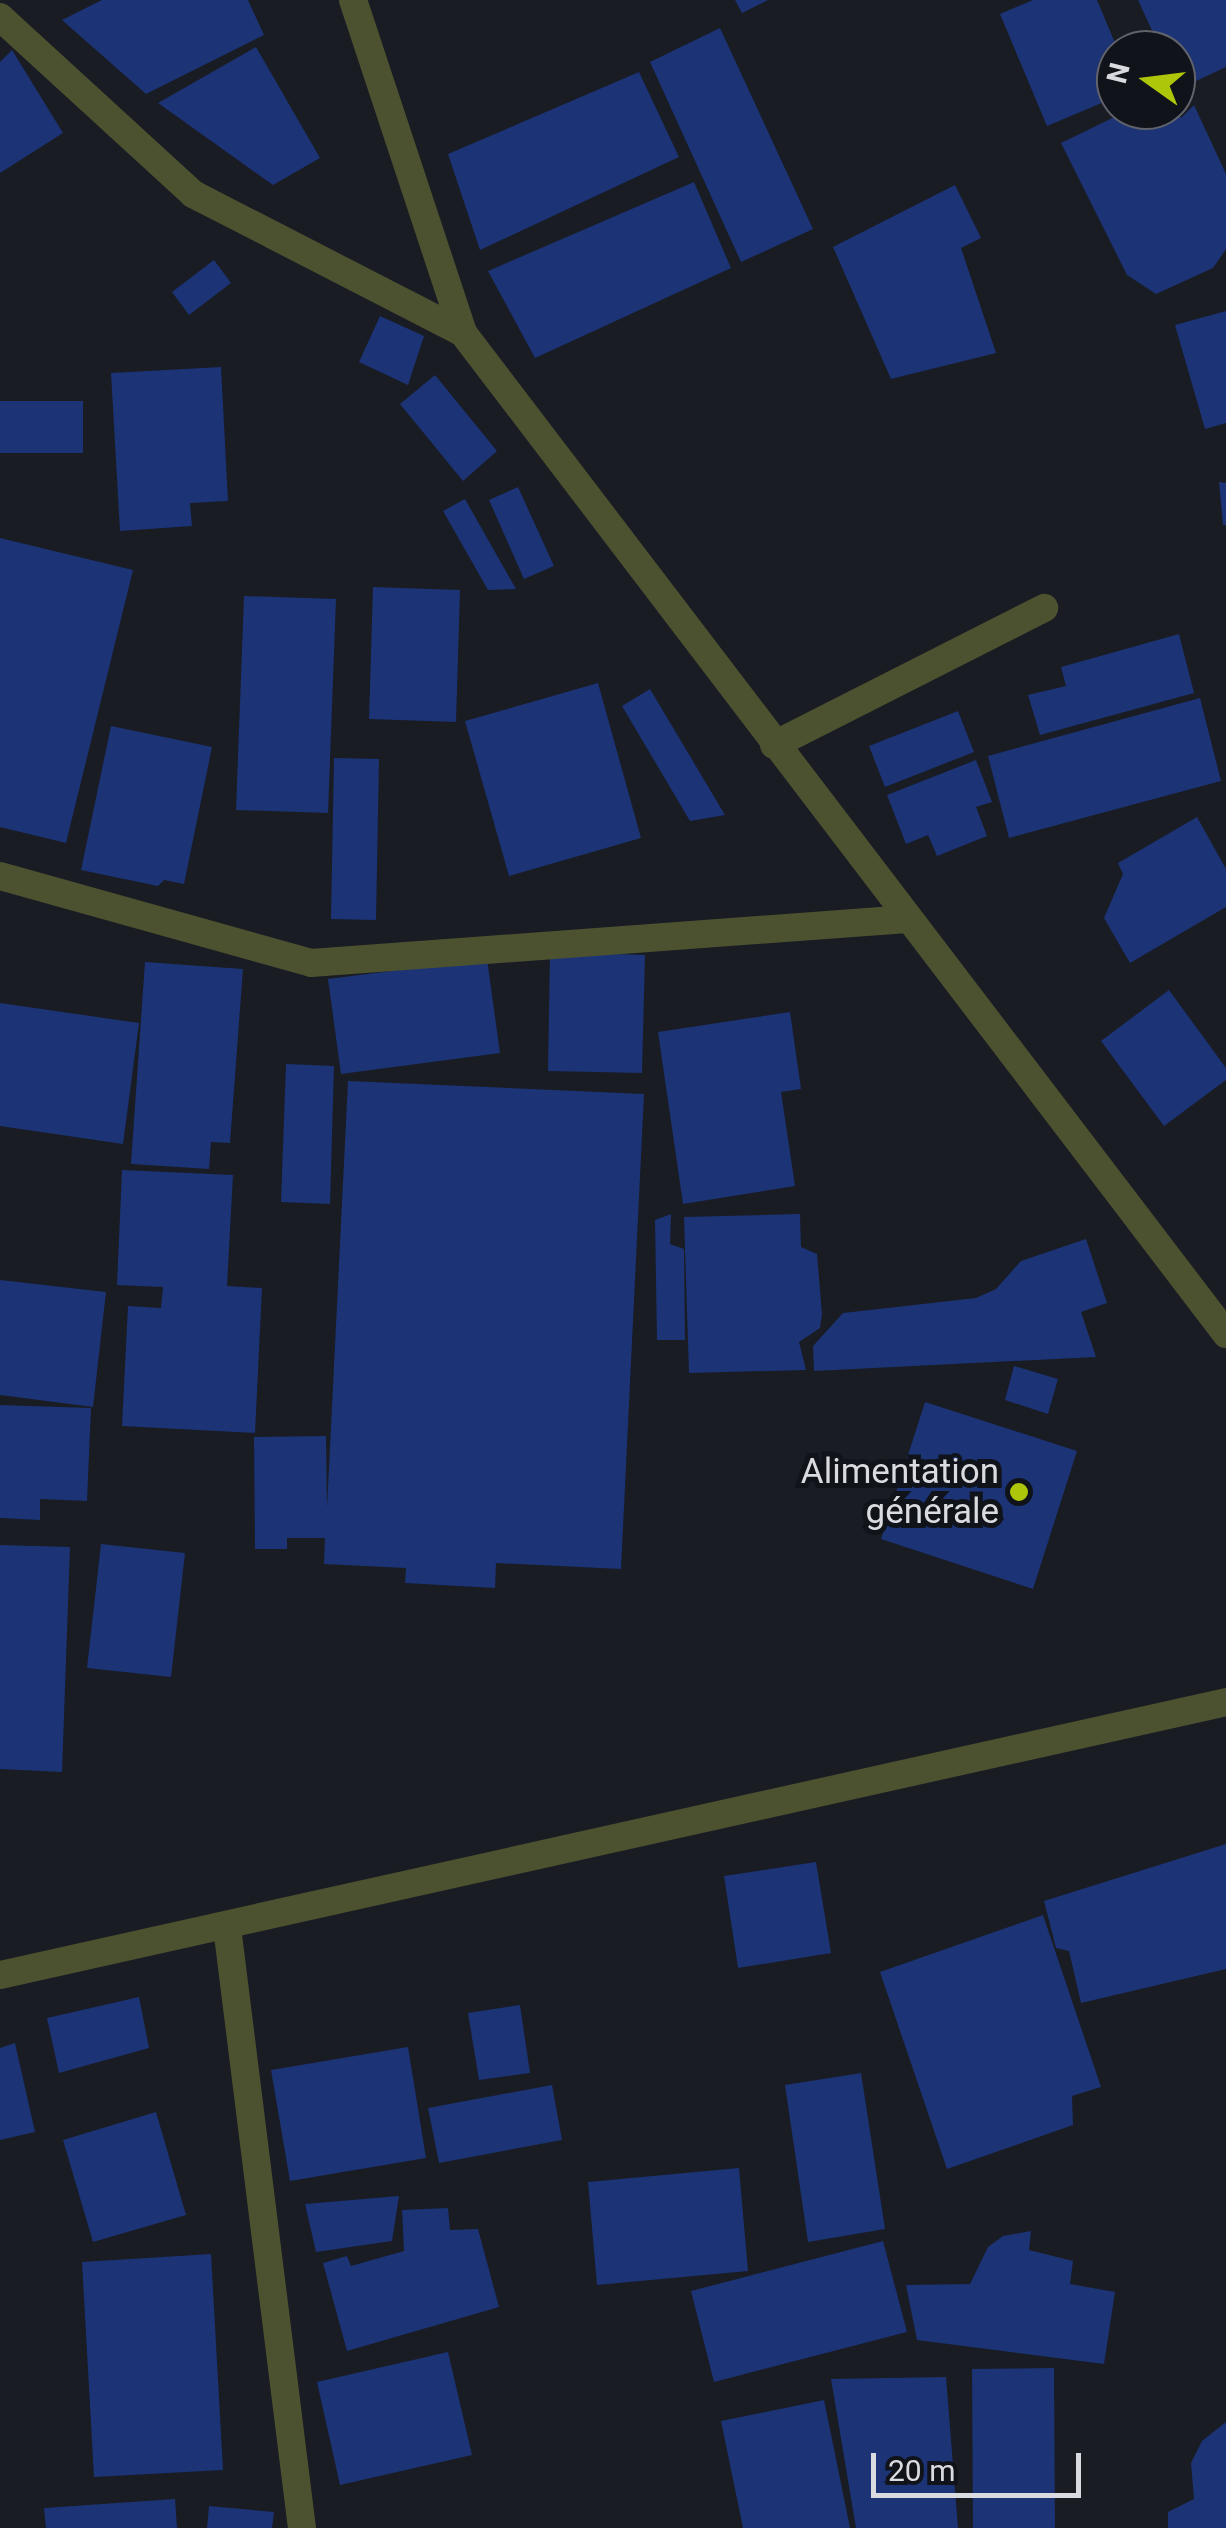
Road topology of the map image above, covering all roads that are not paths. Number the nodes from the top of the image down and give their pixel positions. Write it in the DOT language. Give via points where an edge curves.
graph roads {
  1 [pos="353,0"];
  2 [pos="0,17"];
  3 [pos="463,333"];
  4 [pos="1044,608"];
  5 [pos="774,745"];
  6 [pos="0,876"];
  7 [pos="908,919"];
  8 [pos="1226,1334"];
  9 [pos="1226,1702"];
  10 [pos="226,1927"];
  11 [pos="0,1974"];
  12 [pos="302,2528"];
  1 -- 3 [label="street"];
  2 -- 3 [label="street" via="193,194"];
  3 -- 5 [label="street"];
  4 -- 5 [label="street"];
  5 -- 7 [label="street"];
  6 -- 7 [label="street" via="311,963"];
  7 -- 8 [label="street"];
  9 -- 10 [label="street"];
  10 -- 11 [label="street"];
  10 -- 12 [label="street"];
}
